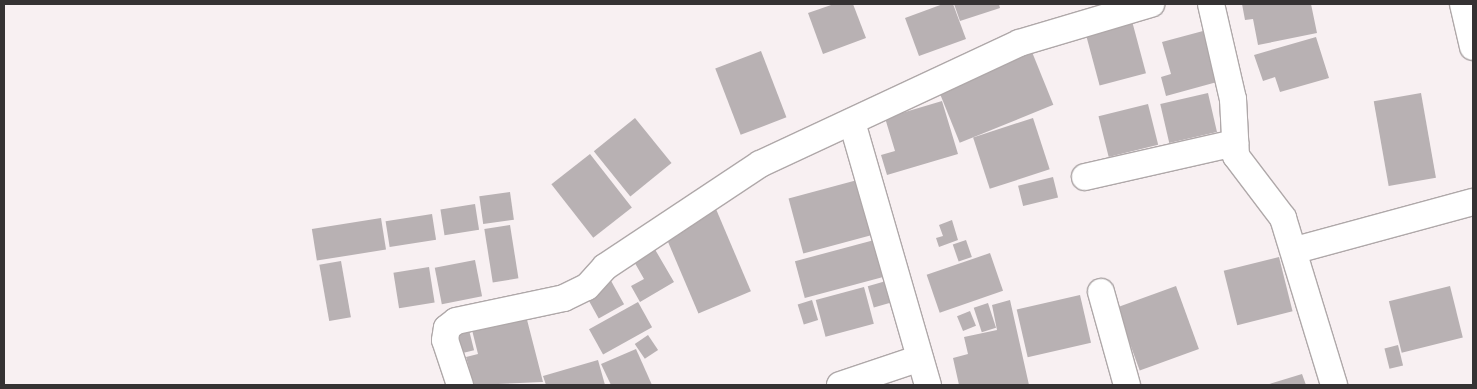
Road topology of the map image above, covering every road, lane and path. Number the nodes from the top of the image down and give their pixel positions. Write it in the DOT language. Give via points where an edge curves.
graph roads {
  1 [pos="1151,4"];
  2 [pos="1211,4"];
  3 [pos="1463,4"];
  4 [pos="1473,47"];
  5 [pos="852,122"];
  6 [pos="1235,143"];
  7 [pos="1085,177"];
  8 [pos="1473,202"];
  9 [pos="1296,250"];
  10 [pos="1101,292"];
  11 [pos="920,358"];
  12 [pos="460,385"];
  13 [pos="840,385"];
  14 [pos="928,385"];
  15 [pos="1127,385"];
  16 [pos="1334,385"];
  1 -- 5 [label="street" via="1019,43"];
  2 -- 6 [label="street" via="1233,99"];
  3 -- 4 [label="street"];
  5 -- 11 [label="street"];
  5 -- 12 [label="street" via="760,164 605,267 587,287 564,298 456,321 447,328 445,340"];
  6 -- 7 [label="street"];
  6 -- 9 [label="street" via="1242,167 1283,218"];
  8 -- 9 [label="street"];
  9 -- 16 [label="street"];
  10 -- 15 [label="street"];
  11 -- 13 [label="street"];
  11 -- 14 [label="street"];
}
